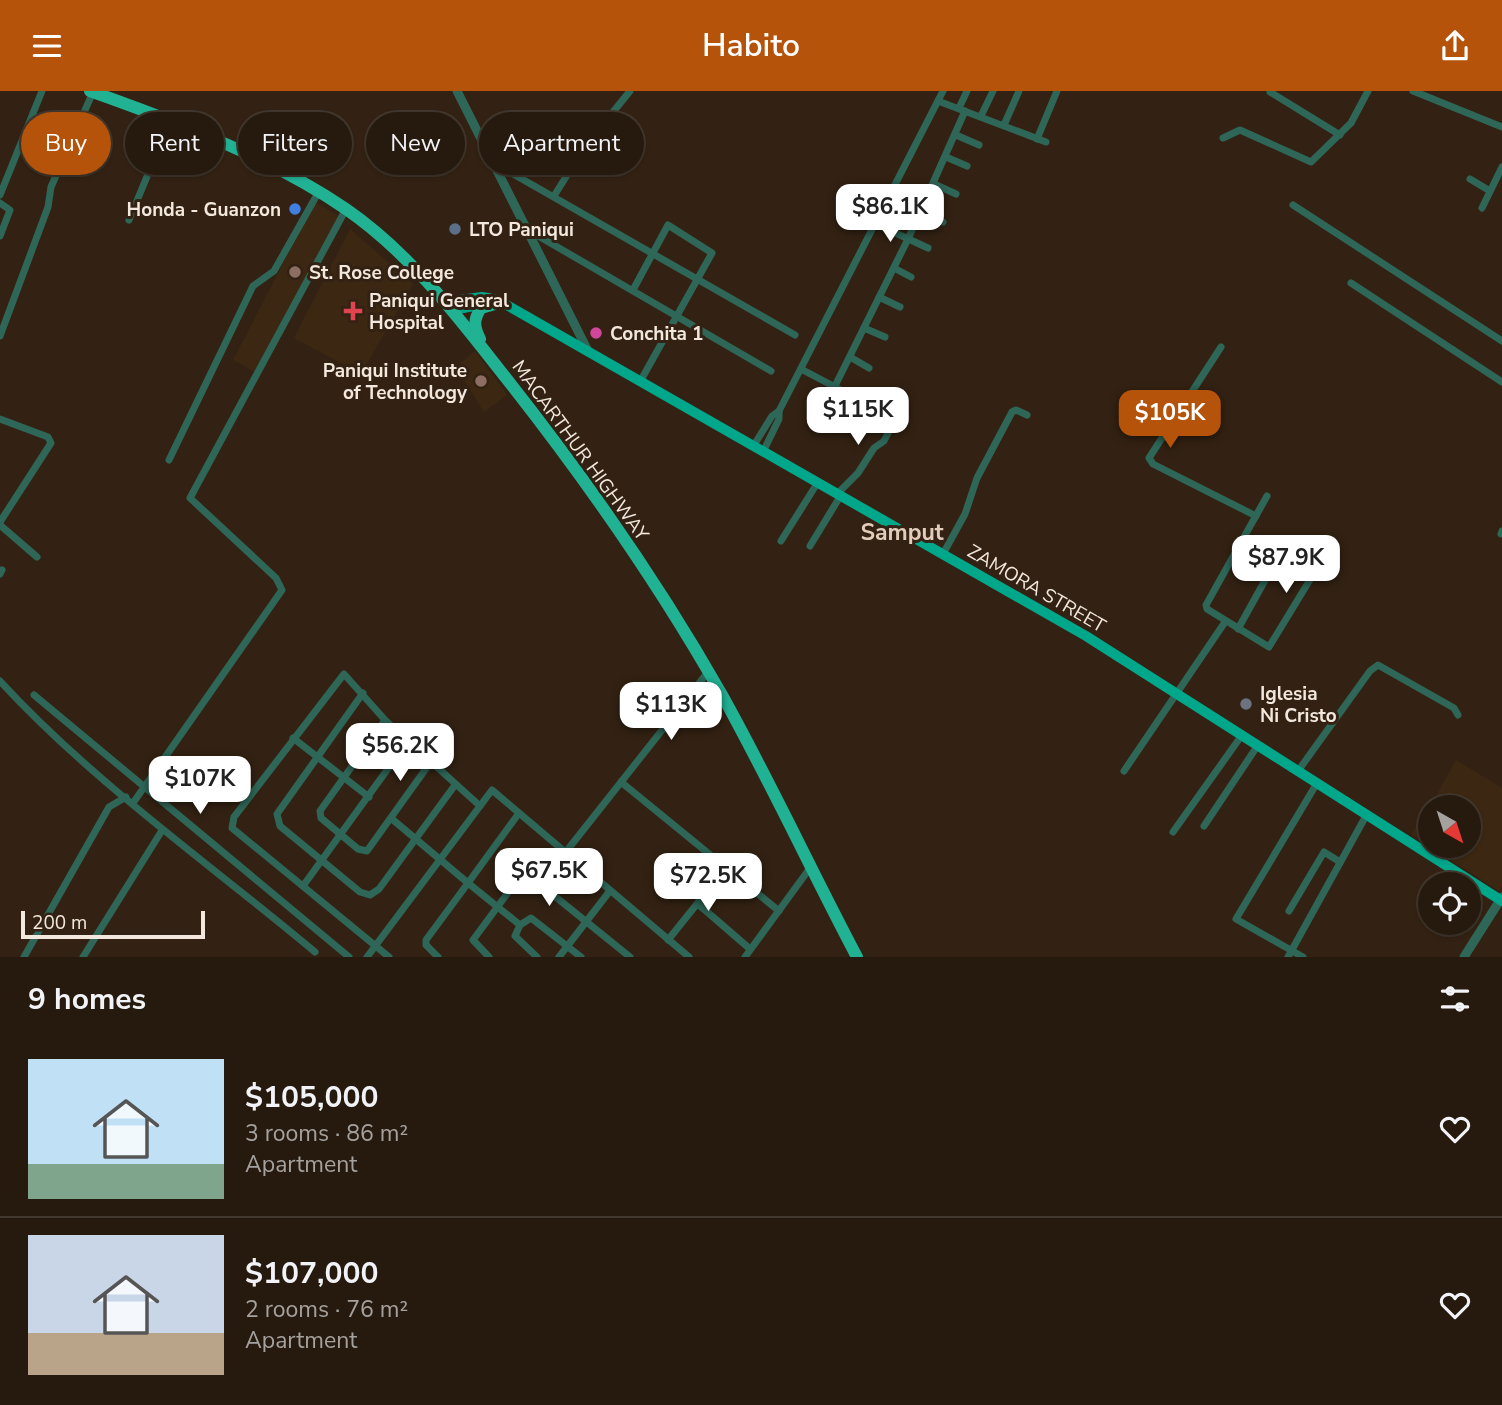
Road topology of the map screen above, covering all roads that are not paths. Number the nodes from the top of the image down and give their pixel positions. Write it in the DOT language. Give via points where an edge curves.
graph roads {
  1 [pos="41,91"];
  2 [pos="457,91"];
  3 [pos="630,91"];
  4 [pos="943,91"];
  5 [pos="967,91"];
  6 [pos="993,91"];
  7 [pos="1019,91"];
  8 [pos="1057,91"];
  9 [pos="1368,91"];
  10 [pos="1413,91"];
  11 [pos="92,92"];
  12 [pos="1270,92"];
  13 [pos="938,101"];
  14 [pos="962,110"];
  15 [pos="146,112"];
  16 [pos="981,116"];
  17 [pos="1003,125"];
  18 [pos="1502,127"];
  19 [pos="479,134"];
  20 [pos="956,135"];
  21 [pos="1340,135"];
  22 [pos="1223,138"];
  23 [pos="224,145"];
  24 [pos="979,145"];
  25 [pos="946,157"];
  26 [pos="967,166"];
  27 [pos="1502,167"];
  28 [pos="148,175"];
  29 [pos="500,175"];
  30 [pos="515,175"];
  31 [pos="1470,179"];
  32 [pos="934,184"];
  33 [pos="1490,191"];
  34 [pos="318,193"];
  35 [pos="956,194"];
  36 [pos="0,195"];
  37 [pos="554,197"];
  38 [pos="0,203"];
  39 [pos="1293,205"];
  40 [pos="1482,208"];
  41 [pos="346,209"];
  42 [pos="921,210"];
  43 [pos="130,220"];
  44 [pos="943,222"];
  45 [pos="876,224"];
  46 [pos="528,230"];
  47 [pos="0,236"];
  48 [pos="908,239"];
  49 [pos="928,248"];
  50 [pos="651,253"];
  51 [pos="894,268"];
  52 [pos="911,277"];
  53 [pos="698,279"];
  54 [pos="1351,283"];
  55 [pos="633,290"];
  56 [pos="879,297"];
  57 [pos="498,303"];
  58 [pos="449,306"];
  59 [pos="900,307"];
  60 [pos="677,315"];
  61 [pos="864,328"];
  62 [pos="795,335"];
  63 [pos="0,336"];
  64 [pos="885,337"];
  65 [pos="1502,341"];
  66 [pos="1221,347"];
  67 [pos="588,351"];
  68 [pos="488,356"];
  69 [pos="850,357"];
  70 [pos="869,368"];
  71 [pos="801,369"];
  72 [pos="771,370"];
  73 [pos="641,380"];
  74 [pos="1502,382"];
  75 [pos="835,386"];
  76 [pos="856,398"];
  77 [pos="779,411"];
  78 [pos="898,414"];
  79 [pos="1027,415"];
  80 [pos="0,419"];
  81 [pos="761,434"];
  82 [pos="769,439"];
  83 [pos="759,447"];
  84 [pos="169,460"];
  85 [pos="818,482"];
  86 [pos="839,494"];
  87 [pos="1267,496"];
  88 [pos="1256,516"];
  89 [pos="0,524"];
  90 [pos="1288,539"];
  91 [pos="781,541"];
  92 [pos="810,546"];
  93 [pos="943,554"];
  94 [pos="37,557"];
  95 [pos="1322,560"];
  96 [pos="1225,622"];
  97 [pos="1238,629"];
  98 [pos="709,672"];
  99 [pos="0,681"];
  100 [pos="363,693"];
  101 [pos="1178,694"];
  102 [pos="34,695"];
  103 [pos="1458,715"];
  104 [pos="385,720"];
  105 [pos="1138,733"];
  106 [pos="1242,735"];
  107 [pos="293,738"];
  108 [pos="1147,739"];
  109 [pos="408,741"];
  110 [pos="1258,745"];
  111 [pos="317,758"];
  112 [pos="430,763"];
  113 [pos="1124,771"];
  114 [pos="1298,771"];
  115 [pos="343,778"];
  116 [pos="621,782"];
  117 [pos="1317,783"];
  118 [pos="455,785"];
  119 [pos="144,788"];
  120 [pos="126,797"];
  121 [pos="369,797"];
  122 [pos="133,803"];
  123 [pos="480,806"];
  124 [pos="519,813"];
  125 [pos="1367,814"];
  126 [pos="392,818"];
  127 [pos="1204,826"];
  128 [pos="161,832"];
  129 [pos="1173,832"];
  130 [pos="341,835"];
  131 [pos="416,837"];
  132 [pos="565,853"];
  133 [pos="441,858"];
  134 [pos="323,860"];
  135 [pos="1340,862"];
  136 [pos="810,868"];
  137 [pos="725,869"];
  138 [pos="1455,870"];
  139 [pos="468,883"];
  140 [pos="303,886"];
  141 [pos="610,892"];
  142 [pos="1501,900"];
  143 [pos="698,904"];
  144 [pos="496,906"];
  145 [pos="779,911"];
  146 [pos="1289,911"];
  147 [pos="587,921"];
  148 [pos="520,925"];
  149 [pos="668,940"];
  150 [pos="376,946"];
  151 [pos="568,946"];
  152 [pos="750,949"];
  153 [pos="315,952"];
  154 [pos="1290,954"];
  155 [pos="24,957"];
  156 [pos="83,957"];
  157 [pos="348,957"];
  158 [pos="367,957"];
  159 [pos="390,957"];
  160 [pos="438,957"];
  161 [pos="489,957"];
  162 [pos="537,957"];
  163 [pos="559,957"];
  164 [pos="581,957"];
  165 [pos="630,957"];
  166 [pos="689,957"];
  167 [pos="744,957"];
  168 [pos="857,957"];
  169 [pos="1303,957"];
  170 [pos="1464,957"];
  1 -- 36 [label="street"];
  2 -- 19 [label="street"];
  3 -- 37 [label="street" via="583,148"];
  4 -- 13 [label="street"];
  5 -- 14 [label="street"];
  6 -- 16 [label="street"];
  7 -- 17 [label="street"];
  8 -- 17 [label="street" via="1042,140"];
  9 -- 21 [label="street"];
  10 -- 18 [label="street"];
  11 -- 15 [label="highway, MACARTHUR HIGHWAY"];
  11 -- 63 [label="street" via="51,187 48,207"];
  12 -- 21 [label="street"];
  13 -- 14 [label="street"];
  13 -- 45 [label="street"];
  14 -- 16 [label="street"];
  14 -- 20 [label="street"];
  16 -- 17 [label="street"];
  20 -- 24 [label="street"];
  20 -- 25 [label="street"];
  21 -- 22 [label="street" via="1311,162 1240,130"];
  23 -- 34 [label="highway, MACARTHUR HIGHWAY"];
  25 -- 26 [label="street"];
  25 -- 32 [label="street"];
  27 -- 33 [label="street"];
  28 -- 43 [label="street"];
  29 -- 46 [label="street"];
  30 -- 37 [label="street"];
  31 -- 33 [label="street"];
  32 -- 35 [label="street"];
  32 -- 42 [label="street"];
  33 -- 40 [label="street"];
  34 -- 41 [label="highway, MACARTHUR HIGHWAY"];
  34 -- 84 [label="street" via="274,271 254,286"];
  37 -- 50 [label="street"];
  38 -- 47 [label="street" via="10,210"];
  39 -- 65 [label="street"];
  41 -- 58 [label="highway, MACARTHUR HIGHWAY" via="406,259"];
  41 -- 119 [label="street" via="190,498 276,578 282,590"];
  42 -- 44 [label="street"];
  42 -- 48 [label="street"];
  45 -- 48 [label="street"];
  45 -- 71 [label="street"];
  46 -- 55 [label="street"];
  46 -- 67 [label="street"];
  48 -- 49 [label="street"];
  48 -- 51 [label="street"];
  50 -- 53 [label="street"];
  50 -- 53 [label="street" via="670,225 712,253"];
  50 -- 55 [label="street"];
  51 -- 52 [label="street"];
  51 -- 56 [label="street"];
  53 -- 60 [label="street"];
  53 -- 62 [label="street"];
  54 -- 74 [label="street"];
  55 -- 60 [label="street"];
  56 -- 59 [label="street"];
  56 -- 61 [label="street"];
  57 -- 58 [label="main road"];
  57 -- 67 [label="main road, ZAMORA STREET"];
  57 -- 68 [label="highway" via="481,308 475,320"];
  58 -- 68 [label="highway, MACARTHUR HIGHWAY"];
  60 -- 72 [label="street"];
  60 -- 73 [label="street"];
  61 -- 64 [label="street"];
  61 -- 69 [label="street"];
  66 -- 88 [label="street" via="1149,458"];
  67 -- 73 [label="main road, ZAMORA STREET"];
  68 -- 98 [label="highway, MACARTHUR HIGHWAY" via="636,557"];
  69 -- 70 [label="street"];
  69 -- 75 [label="street"];
  71 -- 75 [label="street"];
  71 -- 77 [label="street"];
  73 -- 83 [label="main road, ZAMORA STREET"];
  75 -- 76 [label="street"];
  77 -- 81 [label="street"];
  77 -- 82 [label="street"];
  78 -- 86 [label="street" via="884,441"];
  79 -- 93 [label="street" via="1012,412"];
  80 -- 89 [label="street" via="48,437 51,443"];
  81 -- 82 [label="street"];
  81 -- 83 [label="street"];
  82 -- 83 [label="street"];
  83 -- 85 [label="main road, ZAMORA STREET"];
  85 -- 86 [label="main road, ZAMORA STREET"];
  85 -- 91 [label="street"];
  86 -- 92 [label="street"];
  86 -- 93 [label="main road, ZAMORA STREET"];
  87 -- 88 [label="street"];
  88 -- 96 [label="street" via="1206,605"];
  89 -- 94 [label="street"];
  90 -- 97 [label="street"];
  93 -- 101 [label="main road, ZAMORA STREET"];
  95 -- 97 [label="street" via="1272,645 1265,646"];
  96 -- 97 [label="street"];
  96 -- 101 [label="street"];
  98 -- 116 [label="street"];
  98 -- 136 [label="highway, MACARTHUR HIGHWAY"];
  99 -- 120 [label="street" via="57,740"];
  100 -- 104 [label="street"];
  100 -- 107 [label="street" via="347,674 340,676"];
  100 -- 111 [label="street"];
  101 -- 106 [label="main road, ZAMORA STREET"];
  101 -- 108 [label="street"];
  102 -- 119 [label="street"];
  103 -- 114 [label="street" via="1454,708 1377,664"];
  104 -- 109 [label="street"];
  104 -- 115 [label="street"];
  105 -- 108 [label="street"];
  106 -- 110 [label="main road, ZAMORA STREET"];
  106 -- 129 [label="street"];
  107 -- 111 [label="street"];
  107 -- 140 [label="street" via="234,817 232,828"];
  108 -- 113 [label="street"];
  109 -- 112 [label="street"];
  109 -- 121 [label="street"];
  110 -- 114 [label="main road, ZAMORA STREET"];
  110 -- 127 [label="street"];
  111 -- 115 [label="street"];
  111 -- 134 [label="street" via="276,818"];
  112 -- 118 [label="street"];
  112 -- 126 [label="street"];
  114 -- 117 [label="main road, ZAMORA STREET"];
  115 -- 121 [label="street"];
  115 -- 130 [label="street" via="319,814"];
  116 -- 132 [label="street"];
  116 -- 137 [label="street"];
  117 -- 125 [label="main road, ZAMORA STREET"];
  117 -- 154 [label="street" via="1236,919"];
  118 -- 123 [label="street"];
  118 -- 131 [label="street"];
  119 -- 122 [label="street"];
  119 -- 157 [label="street"];
  120 -- 122 [label="street"];
  120 -- 155 [label="street" via="109,807"];
  121 -- 130 [label="street"];
  122 -- 128 [label="street"];
  123 -- 124 [label="street" via="494,790"];
  123 -- 133 [label="street"];
  124 -- 132 [label="street"];
  124 -- 139 [label="street"];
  125 -- 135 [label="street"];
  125 -- 138 [label="main road, ZAMORA STREET"];
  126 -- 130 [label="street" via="367,851"];
  126 -- 131 [label="street"];
  128 -- 153 [label="street" via="202,858"];
  128 -- 156 [label="street"];
  130 -- 134 [label="street"];
  131 -- 133 [label="street"];
  131 -- 134 [label="street" via="370,895 360,892"];
  132 -- 141 [label="street"];
  133 -- 139 [label="street"];
  133 -- 150 [label="street"];
  134 -- 140 [label="street"];
  135 -- 146 [label="street" via="1324,852"];
  135 -- 154 [label="street"];
  136 -- 145 [label="street"];
  136 -- 168 [label="highway, MACARTHUR HIGHWAY"];
  137 -- 143 [label="street"];
  137 -- 145 [label="street"];
  138 -- 142 [label="main road, ZAMORA STREET"];
  139 -- 144 [label="street"];
  139 -- 160 [label="street" via="426,940"];
  140 -- 150 [label="street"];
  141 -- 147 [label="street"];
  141 -- 149 [label="street"];
  142 -- 170 [label="street"];
  143 -- 149 [label="street"];
  143 -- 152 [label="street"];
  144 -- 147 [label="street" via="526,873"];
  144 -- 148 [label="street"];
  144 -- 161 [label="street" via="473,940"];
  145 -- 152 [label="street"];
  147 -- 151 [label="street"];
  147 -- 165 [label="street"];
  148 -- 151 [label="street" via="534,918"];
  148 -- 162 [label="street" via="516,940"];
  149 -- 166 [label="street"];
  150 -- 158 [label="street"];
  150 -- 159 [label="street"];
  151 -- 163 [label="street"];
  151 -- 164 [label="street"];
  152 -- 167 [label="street"];
  154 -- 169 [label="street"];
}
